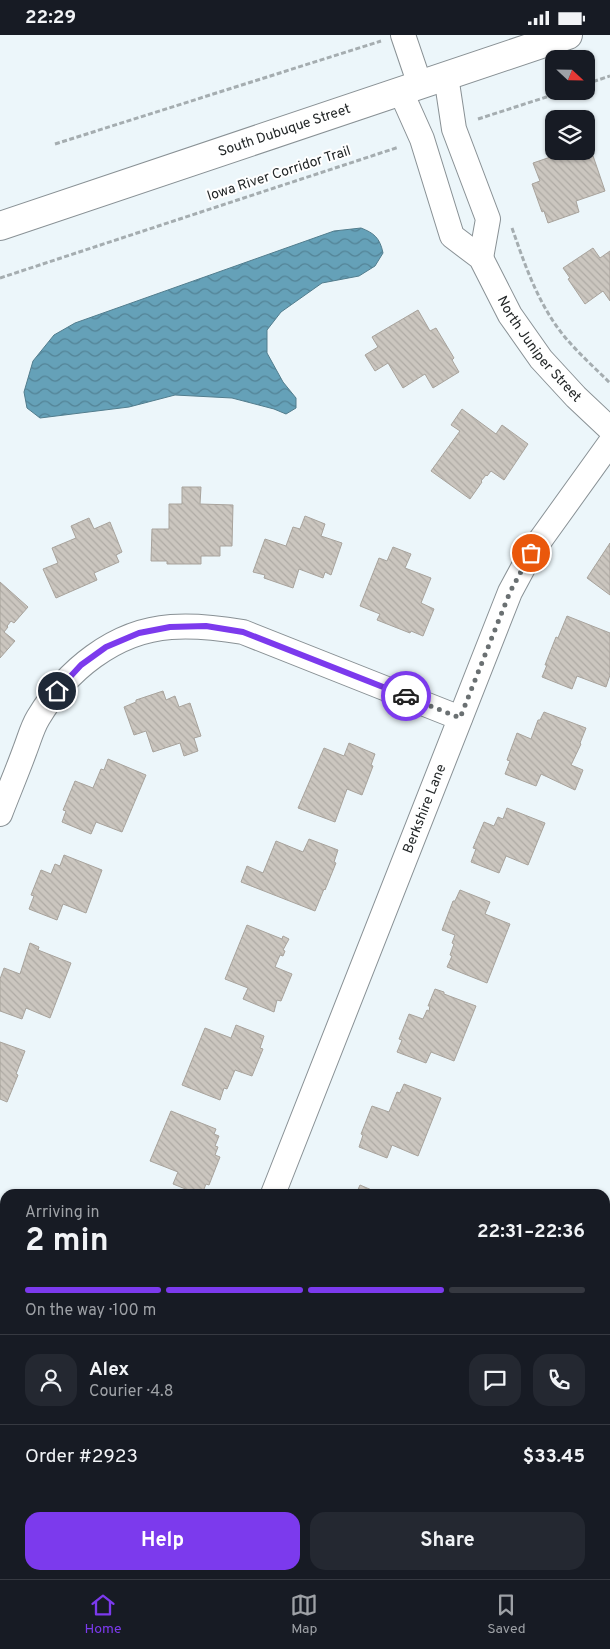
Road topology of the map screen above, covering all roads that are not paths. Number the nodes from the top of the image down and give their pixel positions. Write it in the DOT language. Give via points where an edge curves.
graph roads {
  1 [pos="568,35"];
  2 [pos="396,37"];
  3 [pos="446,76"];
  4 [pos="411,88"];
  5 [pos="0,225"];
  6 [pos="481,258"];
  7 [pos="610,429"];
  8 [pos="610,443"];
  9 [pos="460,718"];
  10 [pos="0,814"];
  11 [pos="275,1189"];
  1 -- 3 [label="main road, South Dubuque Street"];
  2 -- 4 [label="street, North Juniper Street"];
  3 -- 4 [label="main road, South Dubuque Street"];
  3 -- 6 [label="street" via="454,129 488,219"];
  4 -- 5 [label="main road, South Dubuque Street"];
  4 -- 6 [label="street, North Juniper Street" via="422,139 452,236"];
  6 -- 7 [label="street, North Juniper Street" via="510,315 540,359"];
  8 -- 9 [label="street, Berkshire Lane" via="531,553 514,584"];
  9 -- 10 [label="street" via="243,632 206,626 147,631 106,647 81,665 57,691 37,719"];
  9 -- 11 [label="street, Berkshire Lane"];
}
